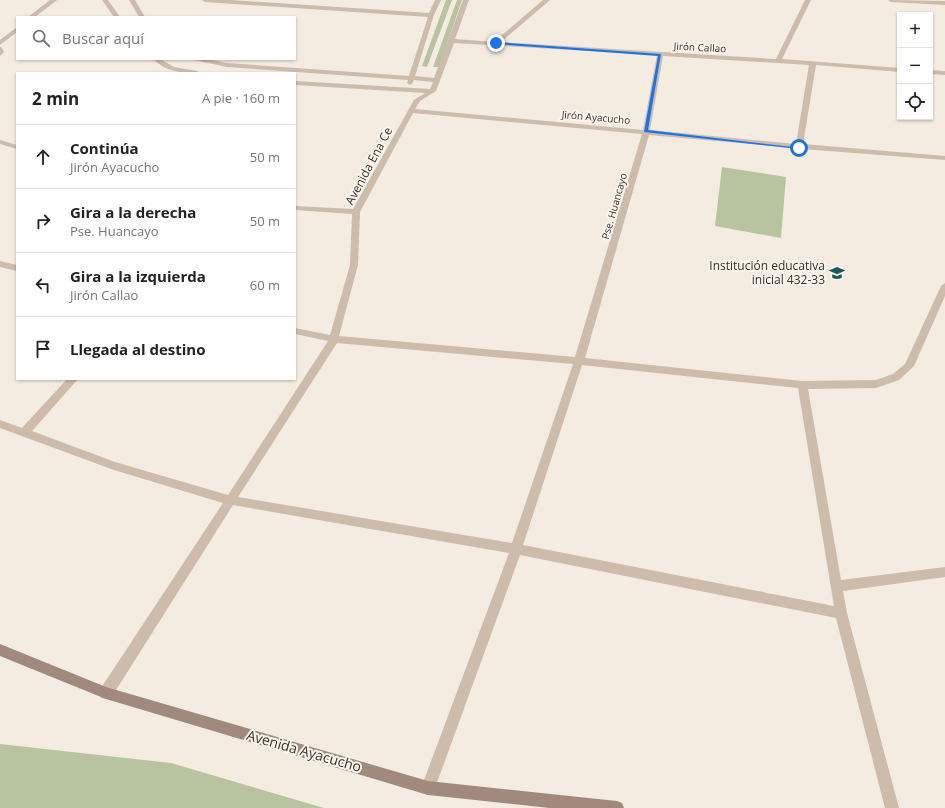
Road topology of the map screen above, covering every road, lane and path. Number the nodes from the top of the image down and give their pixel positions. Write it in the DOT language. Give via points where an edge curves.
graph roads {
  1 [pos="54,0"];
  2 [pos="105,0"];
  3 [pos="132,0"];
  4 [pos="205,0"];
  5 [pos="438,0"];
  6 [pos="466,0"];
  7 [pos="547,0"];
  8 [pos="808,0"];
  9 [pos="891,0"];
  10 [pos="945,3"];
  11 [pos="431,15"];
  12 [pos="32,16"];
  13 [pos="116,16"];
  14 [pos="141,16"];
  15 [pos="16,30"];
  16 [pos="452,41"];
  17 [pos="0,43"];
  18 [pos="496,43"];
  19 [pos="0,49"];
  20 [pos="0,54"];
  21 [pos="660,55"];
  22 [pos="158,60"];
  23 [pos="202,60"];
  24 [pos="778,61"];
  25 [pos="813,63"];
  26 [pos="897,70"];
  27 [pos="192,72"];
  28 [pos="933,72"];
  29 [pos="945,73"];
  30 [pos="411,78"];
  31 [pos="437,80"];
  32 [pos="296,83"];
  33 [pos="408,89"];
  34 [pos="433,91"];
  35 [pos="417,100"];
  36 [pos="412,111"];
  37 [pos="646,131"];
  38 [pos="0,142"];
  39 [pos="16,147"];
  40 [pos="799,148"];
  41 [pos="945,158"];
  42 [pos="296,208"];
  43 [pos="356,212"];
  44 [pos="0,264"];
  45 [pos="16,268"];
  46 [pos="945,286"];
  47 [pos="296,331"];
  48 [pos="334,339"];
  49 [pos="579,361"];
  50 [pos="71,380"];
  51 [pos="802,385"];
  52 [pos="0,424"];
  53 [pos="24,433"];
  54 [pos="230,500"];
  55 [pos="516,549"];
  56 [pos="945,572"];
  57 [pos="838,586"];
  58 [pos="841,613"];
  59 [pos="0,650"];
  60 [pos="106,693"];
  61 [pos="428,788"];
  62 [pos="617,808"];
  63 [pos="892,808"];
  1 -- 12 [label="street"];
  2 -- 13 [label="street"];
  3 -- 14 [label="street"];
  4 -- 11 [label="street"];
  5 -- 11 [label="street"];
  6 -- 16 [label="street"];
  7 -- 18 [label="street"];
  8 -- 24 [label="street"];
  9 -- 10 [label="street"];
  11 -- 30 [label="street"];
  15 -- 17 [label="street"];
  16 -- 18 [label="street, Jirón Callao"];
  16 -- 31 [label="street"];
  18 -- 21 [label="street, Jirón Callao"];
  19 -- 20 [label="street"];
  21 -- 24 [label="street, Jirón Callao"];
  21 -- 37 [label="street, Pse. Huancayo"];
  22 -- 27 [label="street" via="172,68"];
  23 -- 30 [label="street"];
  24 -- 25 [label="street, Jirón Callao"];
  25 -- 26 [label="street, Jirón Callao"];
  25 -- 40 [label="street"];
  28 -- 29 [label="street"];
  30 -- 31 [label="street"];
  30 -- 33 [label="street"];
  31 -- 34 [label="street"];
  32 -- 33 [label="street"];
  33 -- 34 [label="street"];
  33 -- 35 [label="street"];
  34 -- 35 [label="street"];
  35 -- 36 [label="street, Avenida Ena Ce"];
  36 -- 37 [label="street, Jirón Ayacucho"];
  36 -- 43 [label="street, Avenida Ena Ce"];
  37 -- 40 [label="street, Jirón Ayacucho"];
  37 -- 49 [label="street, Pse. Huancayo"];
  38 -- 39 [label="street"];
  40 -- 41 [label="street, Jirón Ayacucho"];
  42 -- 43 [label="street"];
  43 -- 48 [label="street, Avenida Ena Ce" via="354,265"];
  44 -- 45 [label="street"];
  46 -- 51 [label="street" via="909,366 896,377 876,384"];
  47 -- 48 [label="street"];
  48 -- 49 [label="street"];
  48 -- 54 [label="street, Avenida Ena Ce"];
  49 -- 51 [label="street"];
  49 -- 55 [label="street, Pse. Huancayo"];
  50 -- 53 [label="street"];
  51 -- 57 [label="street"];
  52 -- 53 [label="street"];
  53 -- 54 [label="street" via="114,466"];
  54 -- 55 [label="street"];
  54 -- 60 [label="street, Avenida Ena Ce"];
  55 -- 58 [label="street"];
  55 -- 61 [label="street, Pse. Huancayo"];
  56 -- 57 [label="street"];
  57 -- 58 [label="street"];
  58 -- 63 [label="street"];
  59 -- 60 [label="street, Avenida Ayacucho"];
  60 -- 61 [label="street, Avenida Ayacucho"];
  61 -- 62 [label="street, Avenida Ayacucho"];
}
